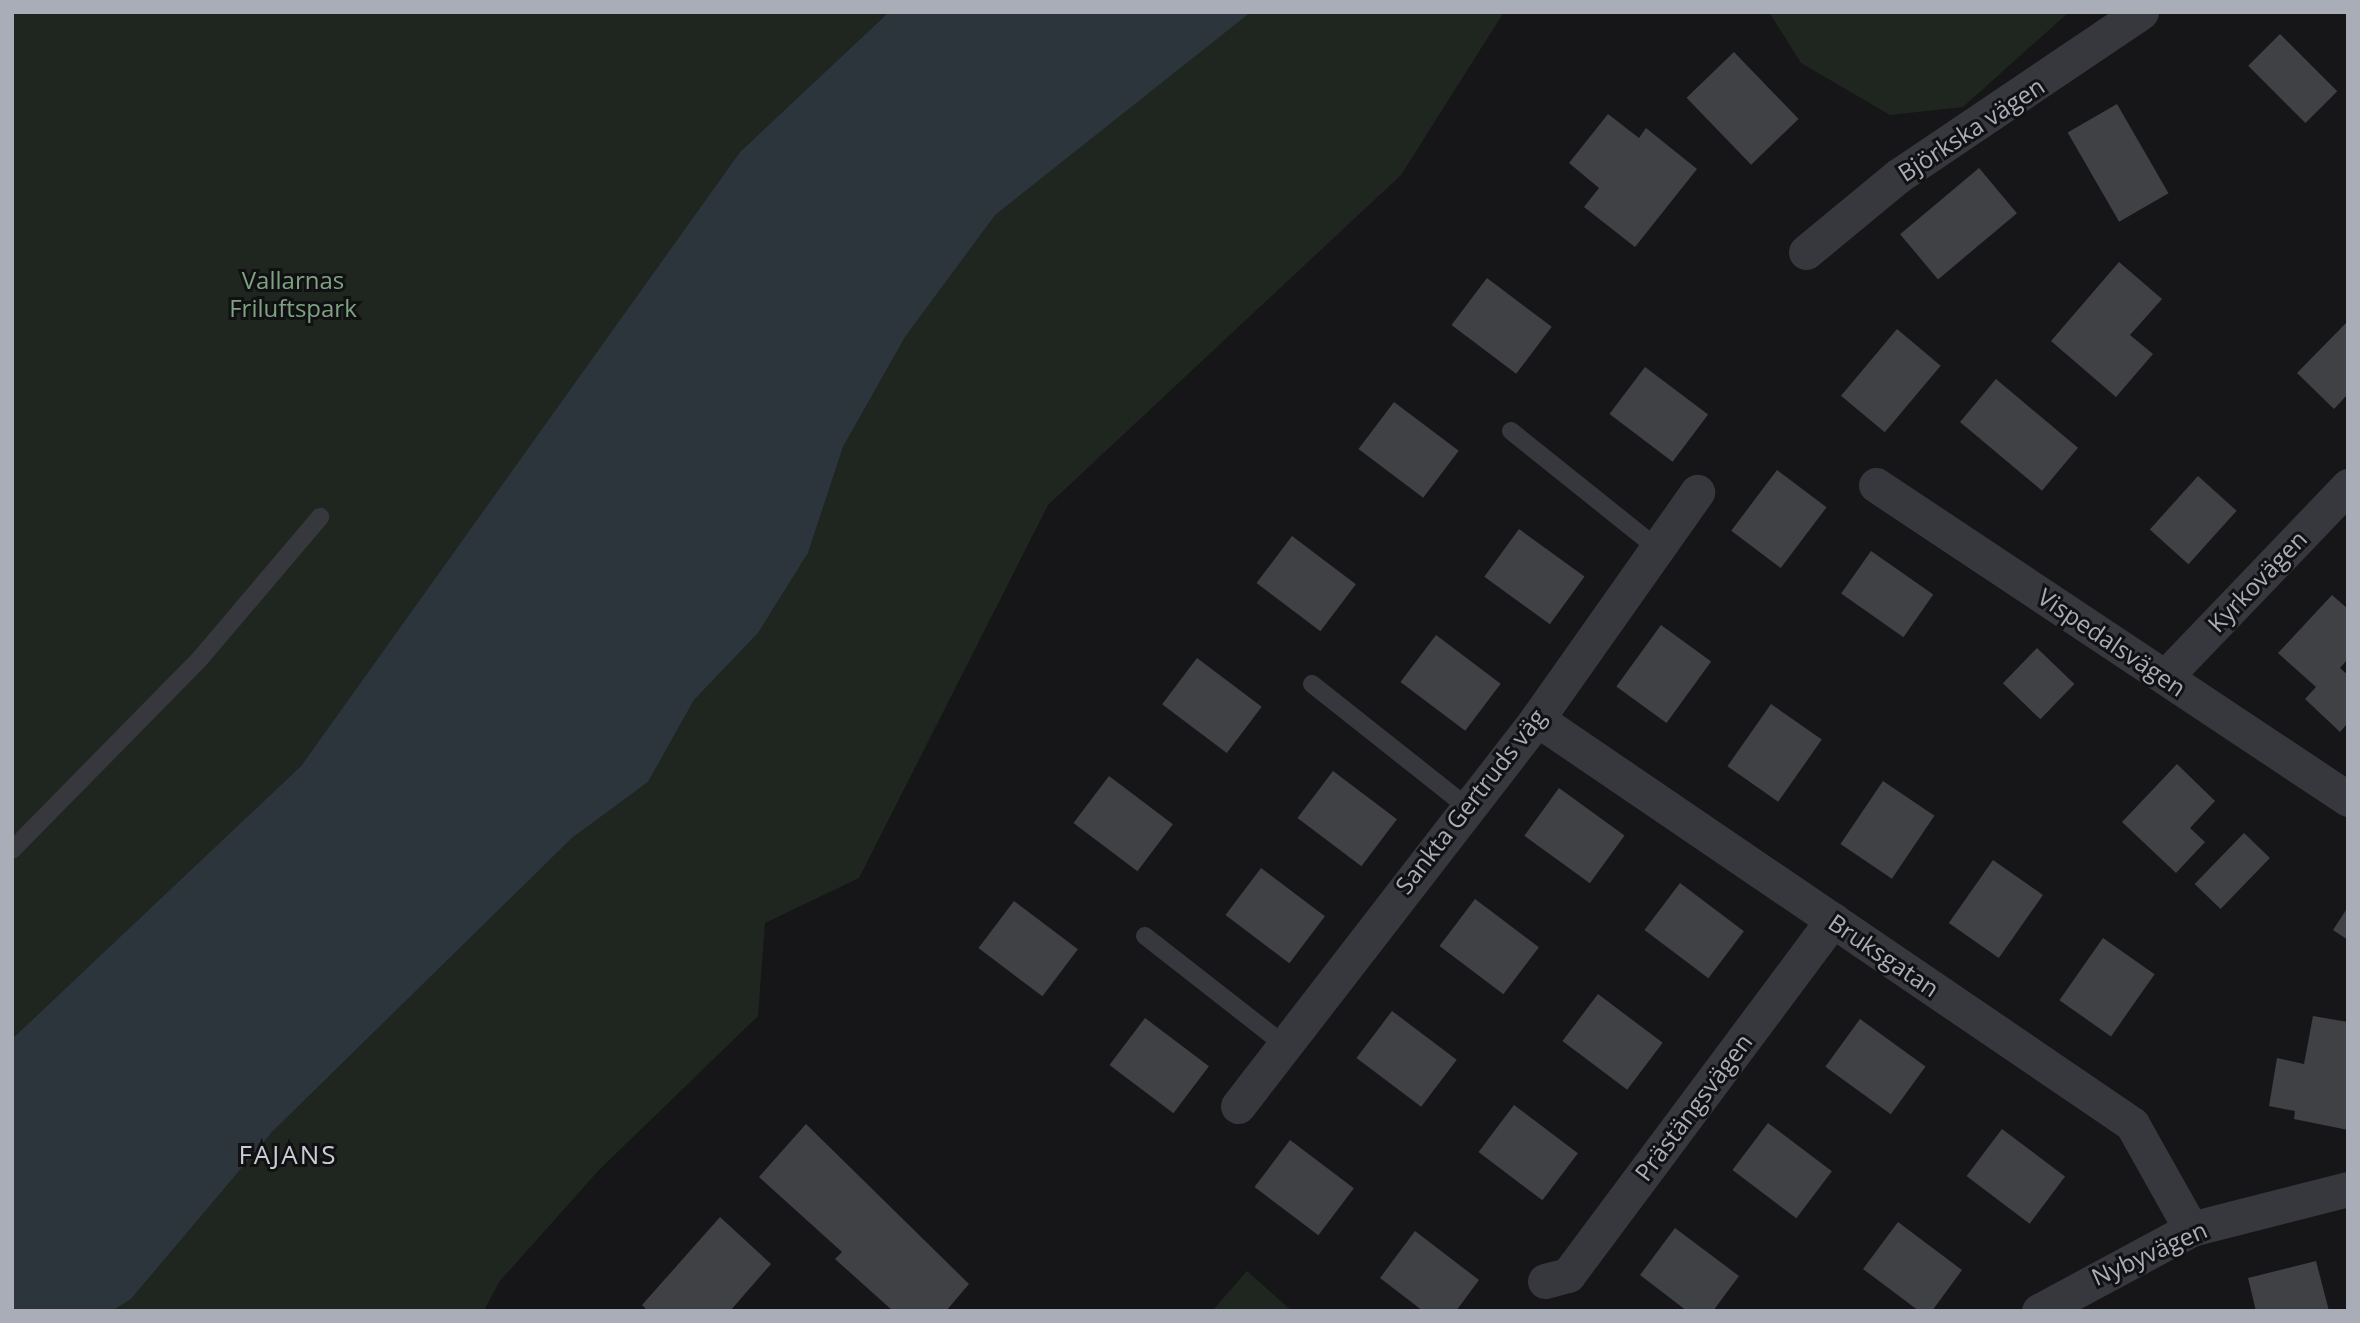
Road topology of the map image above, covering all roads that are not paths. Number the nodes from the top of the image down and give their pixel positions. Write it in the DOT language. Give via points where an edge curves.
graph roads {
  1 [pos="2140,12"];
  2 [pos="1806,252"];
  3 [pos="1511,430"];
  4 [pos="1876,485"];
  5 [pos="2348,486"];
  6 [pos="1697,492"];
  7 [pos="320,517"];
  8 [pos="1657,548"];
  9 [pos="2165,677"];
  10 [pos="1312,684"];
  11 [pos="1537,719"];
  12 [pos="2348,799"];
  13 [pos="1466,806"];
  14 [pos="12,850"];
  15 [pos="1833,920"];
  16 [pos="1145,936"];
  17 [pos="1283,1044"];
  18 [pos="1238,1106"];
  19 [pos="2348,1189"];
  20 [pos="2191,1229"];
  21 [pos="1545,1282"];
  22 [pos="2039,1311"];
  1 -- 2 [label="street, Björkska vägen" via="1898,176"];
  3 -- 8 [label="lane"];
  4 -- 9 [label="street, Vispedalsvägen"];
  5 -- 9 [label="street, Kyrkovägen"];
  6 -- 8 [label="street, Sankta Gertruds väg"];
  7 -- 14 [label="lane" via="198,661"];
  8 -- 11 [label="street, Sankta Gertruds väg"];
  9 -- 12 [label="street, Vispedalsvägen"];
  10 -- 13 [label="lane"];
  11 -- 13 [label="street, Sankta Gertruds väg"];
  11 -- 15 [label="street, Bruksgatan"];
  13 -- 17 [label="street, Sankta Gertruds väg"];
  15 -- 20 [label="street, Bruksgatan" via="2132,1124"];
  15 -- 21 [label="street, Prästängsvägen" via="1567,1275"];
  16 -- 17 [label="lane"];
  17 -- 18 [label="street, Sankta Gertruds väg"];
  19 -- 20 [label="street, Nybyvägen"];
  20 -- 22 [label="street, Nybyvägen"];
}
